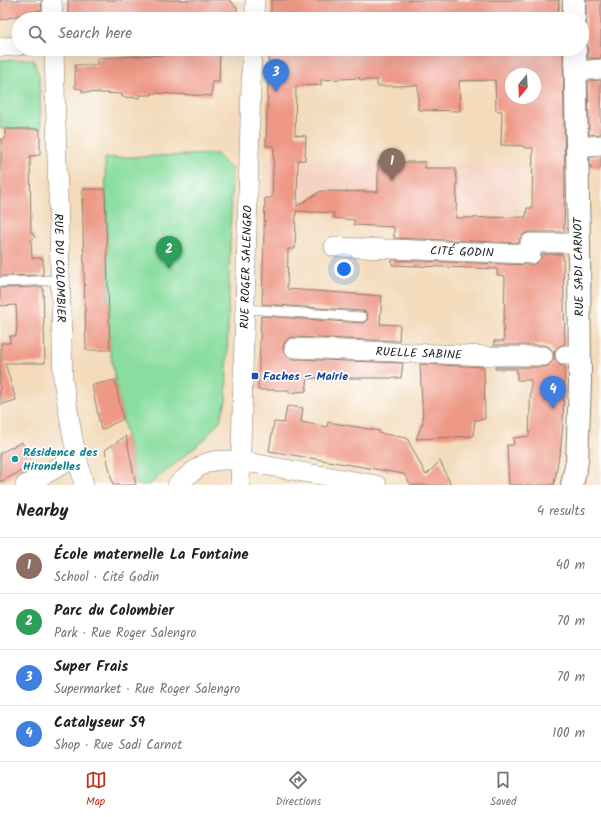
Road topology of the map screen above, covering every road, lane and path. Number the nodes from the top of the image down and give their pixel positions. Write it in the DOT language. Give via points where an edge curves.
graph roads {
  1 [pos="52,0"];
  2 [pos="255,0"];
  3 [pos="574,0"];
  4 [pos="53,12"];
  5 [pos="255,12"];
  6 [pos="574,12"];
  7 [pos="12,46"];
  8 [pos="0,47"];
  9 [pos="54,56"];
  10 [pos="252,56"];
  11 [pos="575,56"];
  12 [pos="601,70"];
  13 [pos="576,71"];
  14 [pos="601,145"];
  15 [pos="577,147"];
  16 [pos="579,243"];
  17 [pos="334,247"];
  18 [pos="60,280"];
  19 [pos="0,282"];
  20 [pos="245,309"];
  21 [pos="362,318"];
  22 [pos="294,348"];
  23 [pos="543,356"];
  24 [pos="77,457"];
  25 [pos="240,462"];
  26 [pos="25,485"];
  27 [pos="84,485"];
  28 [pos="177,485"];
  29 [pos="240,485"];
  30 [pos="377,485"];
  31 [pos="572,485"];
  1 -- 4 [label="street"];
  2 -- 5 [label="street"];
  3 -- 6 [label="street"];
  7 -- 8 [label="street"];
  9 -- 18 [label="street, RUE DU COLOMBIER"];
  10 -- 20 [label="street, RUE ROGER SALENGRO"];
  11 -- 13 [label="street, RUE SADI CARNOT"];
  12 -- 13 [label="street"];
  13 -- 15 [label="street, RUE SADI CARNOT"];
  14 -- 15 [label="street"];
  15 -- 16 [label="street, RUE SADI CARNOT"];
  16 -- 17 [label="street, CITÉ GODIN" via="530,243 530,254"];
  16 -- 31 [label="street, RUE SADI CARNOT" via="572,355 578,452"];
  18 -- 19 [label="lane"];
  18 -- 24 [label="street, RUE DU COLOMBIER" via="63,380"];
  20 -- 21 [label="lane"];
  20 -- 25 [label="street, RUE ROGER SALENGRO"];
  22 -- 23 [label="street, RUELLE SABINE"];
  24 -- 26 [label="street"];
  24 -- 27 [label="street, RUE DU COLOMBIER"];
  25 -- 28 [label="street" via="218,461 204,464"];
  25 -- 29 [label="street, RUE ROGER SALENGRO"];
  25 -- 30 [label="street"];
}
